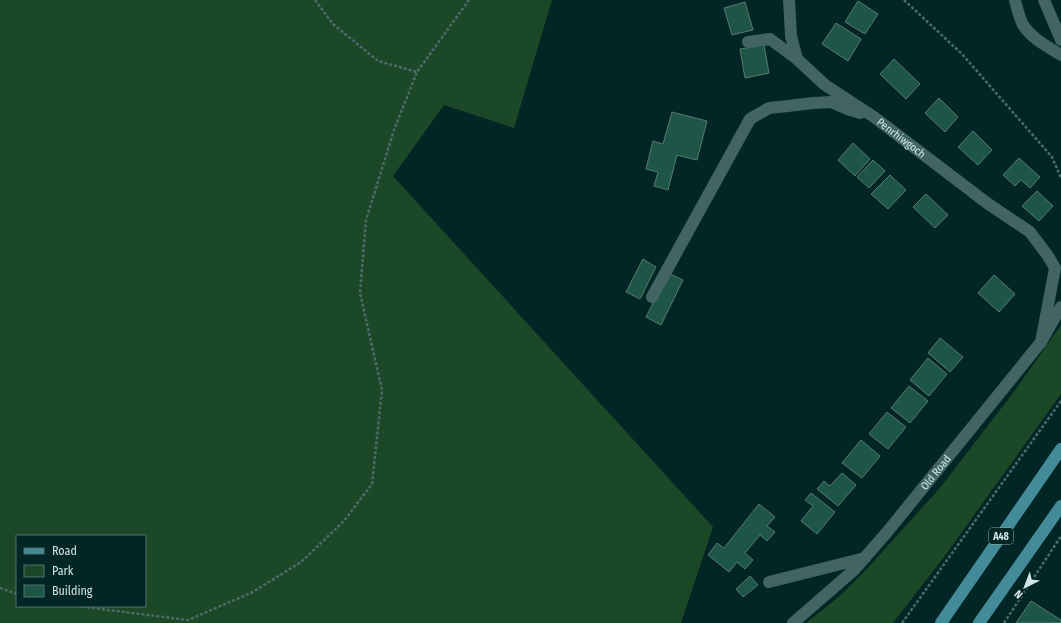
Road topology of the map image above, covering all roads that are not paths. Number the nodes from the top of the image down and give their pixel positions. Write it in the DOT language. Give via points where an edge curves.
graph roads {
  1 [pos="789,0"];
  2 [pos="1015,0"];
  3 [pos="1044,0"];
  4 [pos="1061,40"];
  5 [pos="748,42"];
  6 [pos="1061,55"];
  7 [pos="797,58"];
  8 [pos="874,117"];
  9 [pos="652,297"];
  10 [pos="1061,307"];
  11 [pos="1041,342"];
  12 [pos="1061,449"];
  13 [pos="1061,506"];
  14 [pos="865,558"];
  15 [pos="769,582"];
  16 [pos="793,623"];
  17 [pos="941,623"];
  18 [pos="979,623"];
  1 -- 7 [label="street, Penrhiwgoch" via="790,36"];
  2 -- 6 [label="street" via="1023,24 1031,34"];
  3 -- 4 [label="street"];
  5 -- 7 [label="street" via="770,39"];
  7 -- 8 [label="street, Penrhiwgoch" via="825,85"];
  8 -- 9 [label="street" via="831,102 813,102 769,108 750,119"];
  8 -- 11 [label="street, Penrhiwgoch" via="987,203 1030,232 1048,256 1055,268"];
  10 -- 11 [label="street, Old Road"];
  11 -- 14 [label="street, Old Road"];
  12 -- 17 [label="main road, A48"];
  13 -- 18 [label="main road"];
  14 -- 15 [label="street"];
  14 -- 16 [label="street, Old Road"];
}
